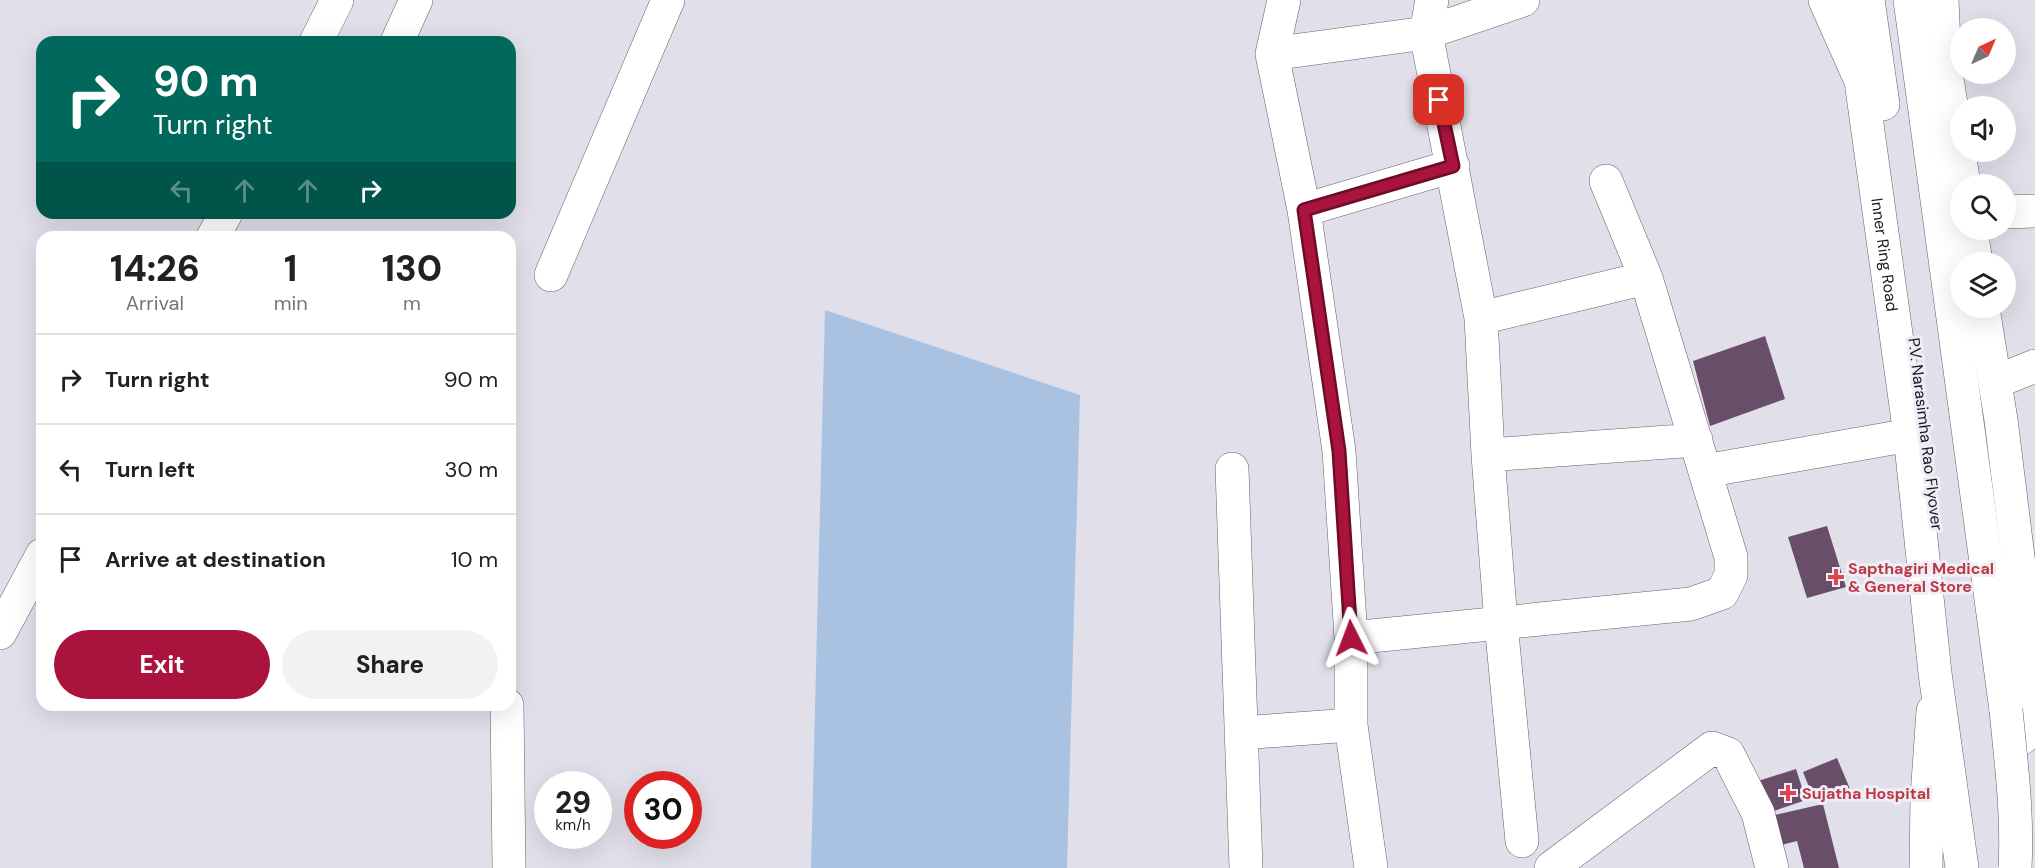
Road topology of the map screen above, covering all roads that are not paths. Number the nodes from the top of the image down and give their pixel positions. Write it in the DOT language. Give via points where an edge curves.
graph roads {
  1 [pos="337,0"];
  2 [pos="416,0"];
  3 [pos="668,0"];
  4 [pos="1284,0"];
  5 [pos="1432,0"];
  6 [pos="1523,0"];
  7 [pos="1825,0"];
  8 [pos="1849,0"];
  9 [pos="1868,0"];
  10 [pos="1910,0"];
  11 [pos="1943,3"];
  12 [pos="1425,33"];
  13 [pos="319,36"];
  14 [pos="401,36"];
  15 [pos="1272,54"];
  16 [pos="1861,81"];
  17 [pos="1453,166"];
  18 [pos="1962,174"];
  19 [pos="1606,181"];
  20 [pos="1304,210"];
  21 [pos="2035,211"];
  22 [pos="2016,212"];
  23 [pos="551,275"];
  24 [pos="1646,278"];
  25 [pos="1481,318"];
  26 [pos="1985,318"];
  27 [pos="2035,366"];
  28 [pos="1995,382"];
  29 [pos="1910,435"];
  30 [pos="1696,441"];
  31 [pos="1488,455"];
  32 [pos="1232,469"];
  33 [pos="1705,471"];
  34 [pos="36,566"];
  35 [pos="1501,623"];
  36 [pos="0,633"];
  37 [pos="1351,638"];
  38 [pos="2033,664"];
  39 [pos="1935,673"];
  40 [pos="2035,705"];
  41 [pos="507,711"];
  42 [pos="1351,725"];
  43 [pos="1241,733"];
  44 [pos="1522,841"];
  45 [pos="509,868"];
  46 [pos="1246,868"];
  47 [pos="1371,868"];
  48 [pos="1551,868"];
  49 [pos="1772,868"];
  50 [pos="1926,868"];
  51 [pos="1962,868"];
  52 [pos="1974,868"];
  53 [pos="2015,868"];
  1 -- 13 [label="main road"];
  2 -- 14 [label="main road"];
  3 -- 23 [label="main road"];
  4 -- 15 [label="main road"];
  5 -- 12 [label="main road"];
  6 -- 12 [label="main road"];
  7 -- 16 [label="main road"];
  8 -- 16 [label="main road, Inner Ring Road"];
  9 -- 52 [label="main road, P.V. Narasimha Rao Flyover" via="1963,714 1971,781"];
  10 -- 53 [label="main road, bridge" via="2006,710"];
  11 -- 18 [label="main road" via="1945,67"];
  12 -- 15 [label="main road"];
  12 -- 17 [label="main road"];
  15 -- 20 [label="main road"];
  16 -- 29 [label="main road, Inner Ring Road"];
  17 -- 20 [label="main road"];
  17 -- 25 [label="main road"];
  19 -- 24 [label="main road"];
  20 -- 37 [label="main road" via="1339,451"];
  21 -- 22 [label="main road"];
  24 -- 25 [label="main road"];
  24 -- 30 [label="main road"];
  25 -- 31 [label="main road"];
  26 -- 28 [label="main road"];
  27 -- 28 [label="main road"];
  28 -- 38 [label="main road"];
  29 -- 33 [label="main road"];
  29 -- 39 [label="main road, Inner Ring Road"];
  30 -- 31 [label="main road"];
  30 -- 33 [label="main road"];
  31 -- 35 [label="main road"];
  32 -- 43 [label="main road"];
  33 -- 35 [label="main road" via="1731,557 1731,575 1722,593 1691,604"];
  34 -- 36 [label="main road"];
  35 -- 37 [label="main road"];
  35 -- 44 [label="main road"];
  37 -- 42 [label="main road"];
  38 -- 40 [label="main road"];
  38 -- 53 [label="main road" via="2011,832"];
  39 -- 50 [label="main road, Inner Ring Road"];
  39 -- 51 [label="main road"];
  41 -- 45 [label="main road"];
  42 -- 43 [label="main road"];
  42 -- 47 [label="main road"];
  43 -- 46 [label="main road"];
  48 -- 49 [label="main road" via="1712,748 1728,754 1758,813"];
}
